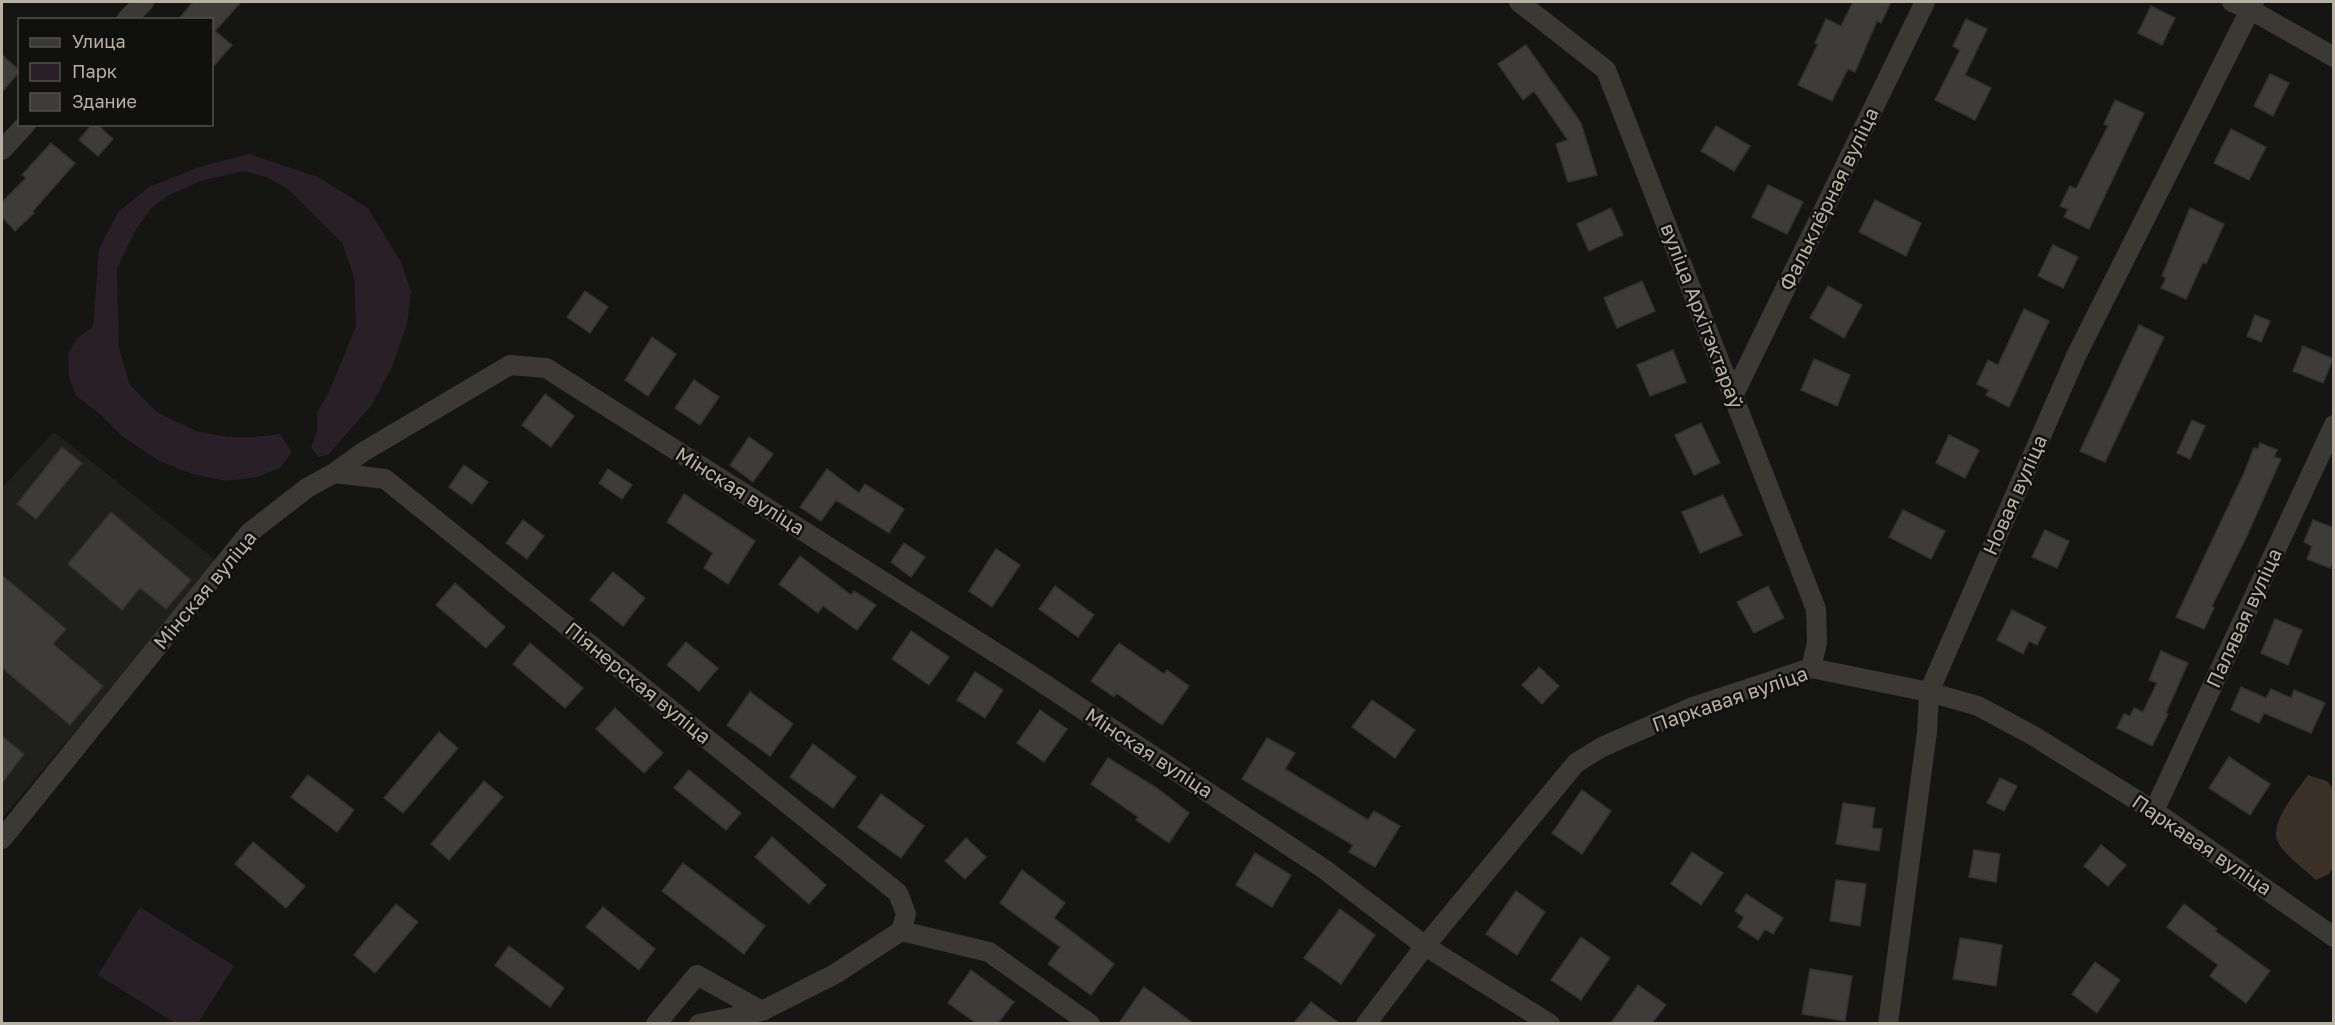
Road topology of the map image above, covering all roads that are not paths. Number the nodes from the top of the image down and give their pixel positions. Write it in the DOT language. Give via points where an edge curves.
graph roads {
  1 [pos="144,2"];
  2 [pos="1519,2"];
  3 [pos="1925,2"];
  4 [pos="2232,2"];
  5 [pos="2253,6"];
  6 [pos="128,18"];
  7 [pos="2334,57"];
  8 [pos="24,126"];
  9 [pos="2,150"];
  10 [pos="1733,396"];
  11 [pos="2334,425"];
  12 [pos="334,473"];
  13 [pos="1811,668"];
  14 [pos="1929,692"];
  15 [pos="2154,811"];
  16 [pos="2,839"];
  17 [pos="901,932"];
  18 [pos="2334,937"];
  19 [pos="1425,946"];
  20 [pos="762,1011"];
  21 [pos="656,1023"];
  22 [pos="699,1023"];
  23 [pos="1090,1023"];
  24 [pos="1366,1023"];
  25 [pos="1550,1023"];
  26 [pos="1888,1023"];
  1 -- 6 [label="street"];
  2 -- 10 [label="street, вуліца Архітэктараў" via="1606,70"];
  3 -- 10 [label="street, Фальклёрная вуліца"];
  4 -- 5 [label="street"];
  5 -- 7 [label="street"];
  5 -- 14 [label="street, Новая вуліца" via="2076,356"];
  8 -- 9 [label="street"];
  10 -- 13 [label="street, вуліца Архітэктараў" via="1816,609 1817,642"];
  11 -- 15 [label="street, Палявая вуліца"];
  12 -- 16 [label="street, Мінская вуліца" via="307,488 249,533"];
  12 -- 17 [label="street, Піянерская вуліца" via="385,480 898,893 906,914"];
  12 -- 19 [label="street, Мінская вуліца" via="510,365 546,368 1036,679 1324,869"];
  13 -- 14 [label="street, Паркавая вуліца"];
  13 -- 19 [label="street, Паркавая вуліца" via="1693,706 1576,763"];
  14 -- 15 [label="street, Паркавая вуліца" via="1978,706"];
  14 -- 26 [label="street, Новая вуліца"];
  15 -- 18 [label="street, Паркавая вуліца"];
  17 -- 20 [label="street" via="836,974"];
  17 -- 23 [label="street" via="989,952"];
  19 -- 24 [label="street, Паркавая вуліца"];
  19 -- 25 [label="street, Мінская вуліца"];
  20 -- 21 [label="street" via="697,975"];
  20 -- 22 [label="street"];
}
